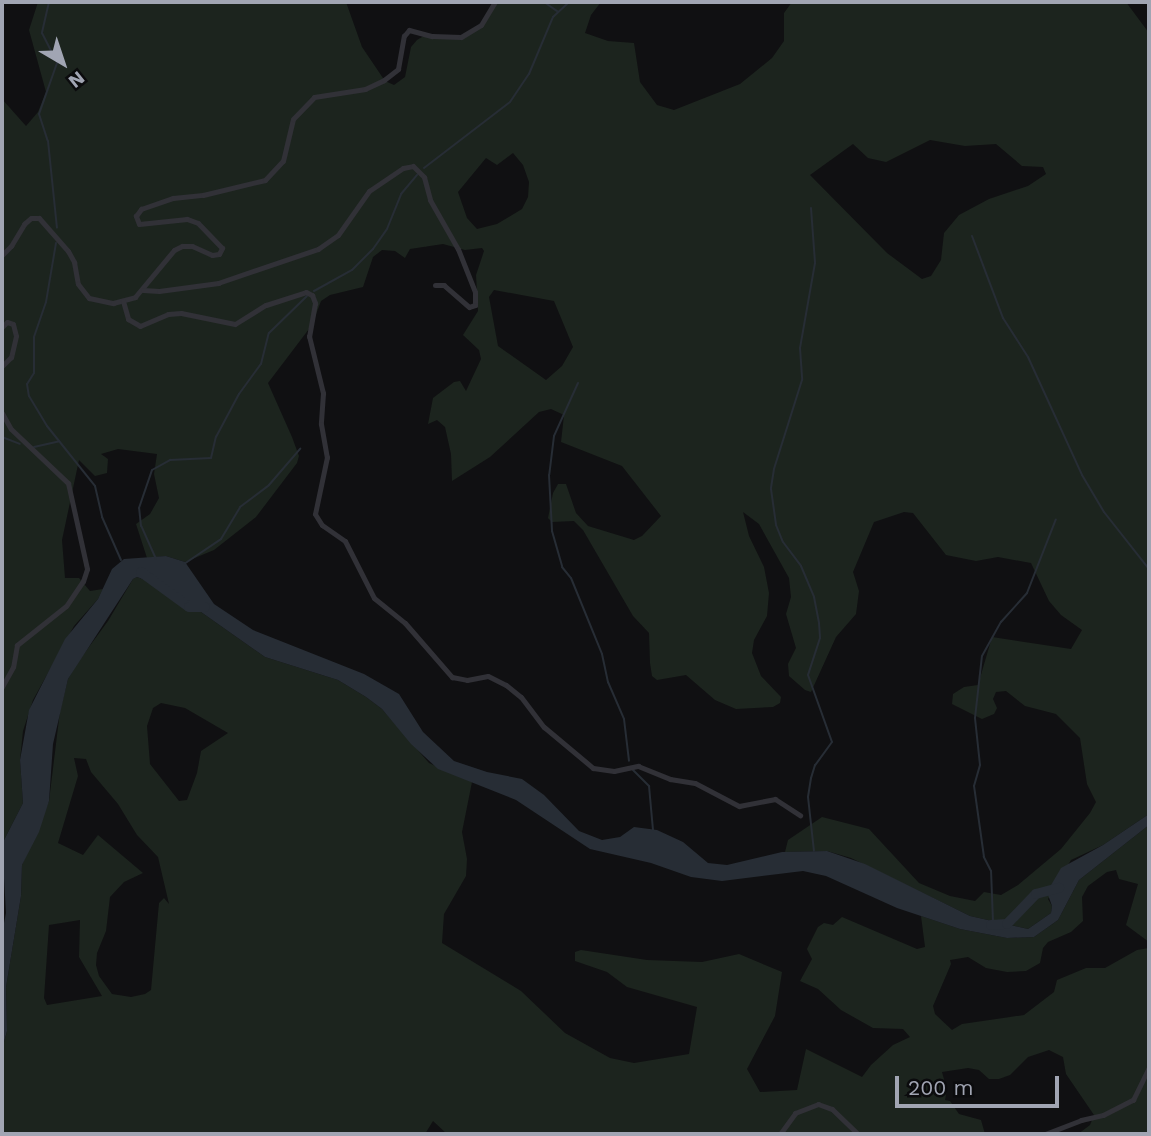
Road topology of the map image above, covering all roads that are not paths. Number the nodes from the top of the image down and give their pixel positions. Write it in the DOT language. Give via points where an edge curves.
graph roads {
  1 [pos="495,2"];
  2 [pos="2,255"];
  3 [pos="435,285"];
  4 [pos="143,290"];
  5 [pos="123,301"];
  6 [pos="2,327"];
  7 [pos="2,366"];
  8 [pos="2,413"];
  9 [pos="2,687"];
  10 [pos="800,815"];
  11 [pos="1149,1067"];
  12 [pos="780,1134"];
  13 [pos="858,1134"];
  14 [pos="1045,1134"];
  1 -- 4 [label="street" via="481,25 461,37 409,30 398,69 383,80 365,89 314,97 293,119 283,161 265,180 141,209 136,216 139,224 187,219 198,223 222,248 212,256 181,246"];
  2 -- 5 [label="street" via="24,224 39,218 68,251 82,291 100,302"];
  3 -- 4 [label="street" via="444,285 469,307 475,304 475,292 458,249 430,200 424,177 413,166 369,191 338,235 318,250 218,283"];
  4 -- 5 [label="street"];
  5 -- 10 [label="street" via="126,316 140,326 181,313 235,324 266,305 306,292 312,295 315,303 309,336 323,393 321,424 327,457 315,514 345,541 374,598 405,622 452,677 488,676 506,685 544,727 593,768 614,771 638,766 695,783 739,806 775,799"];
  6 -- 7 [label="street" via="7,322 13,324 16,336 11,357"];
  8 -- 9 [label="street" via="11,429 68,484 87,569 66,606 17,645 13,667"];
  11 -- 14 [label="street" via="1133,1100"];
  12 -- 13 [label="street" via="795,1113 818,1104 832,1109"];
}
